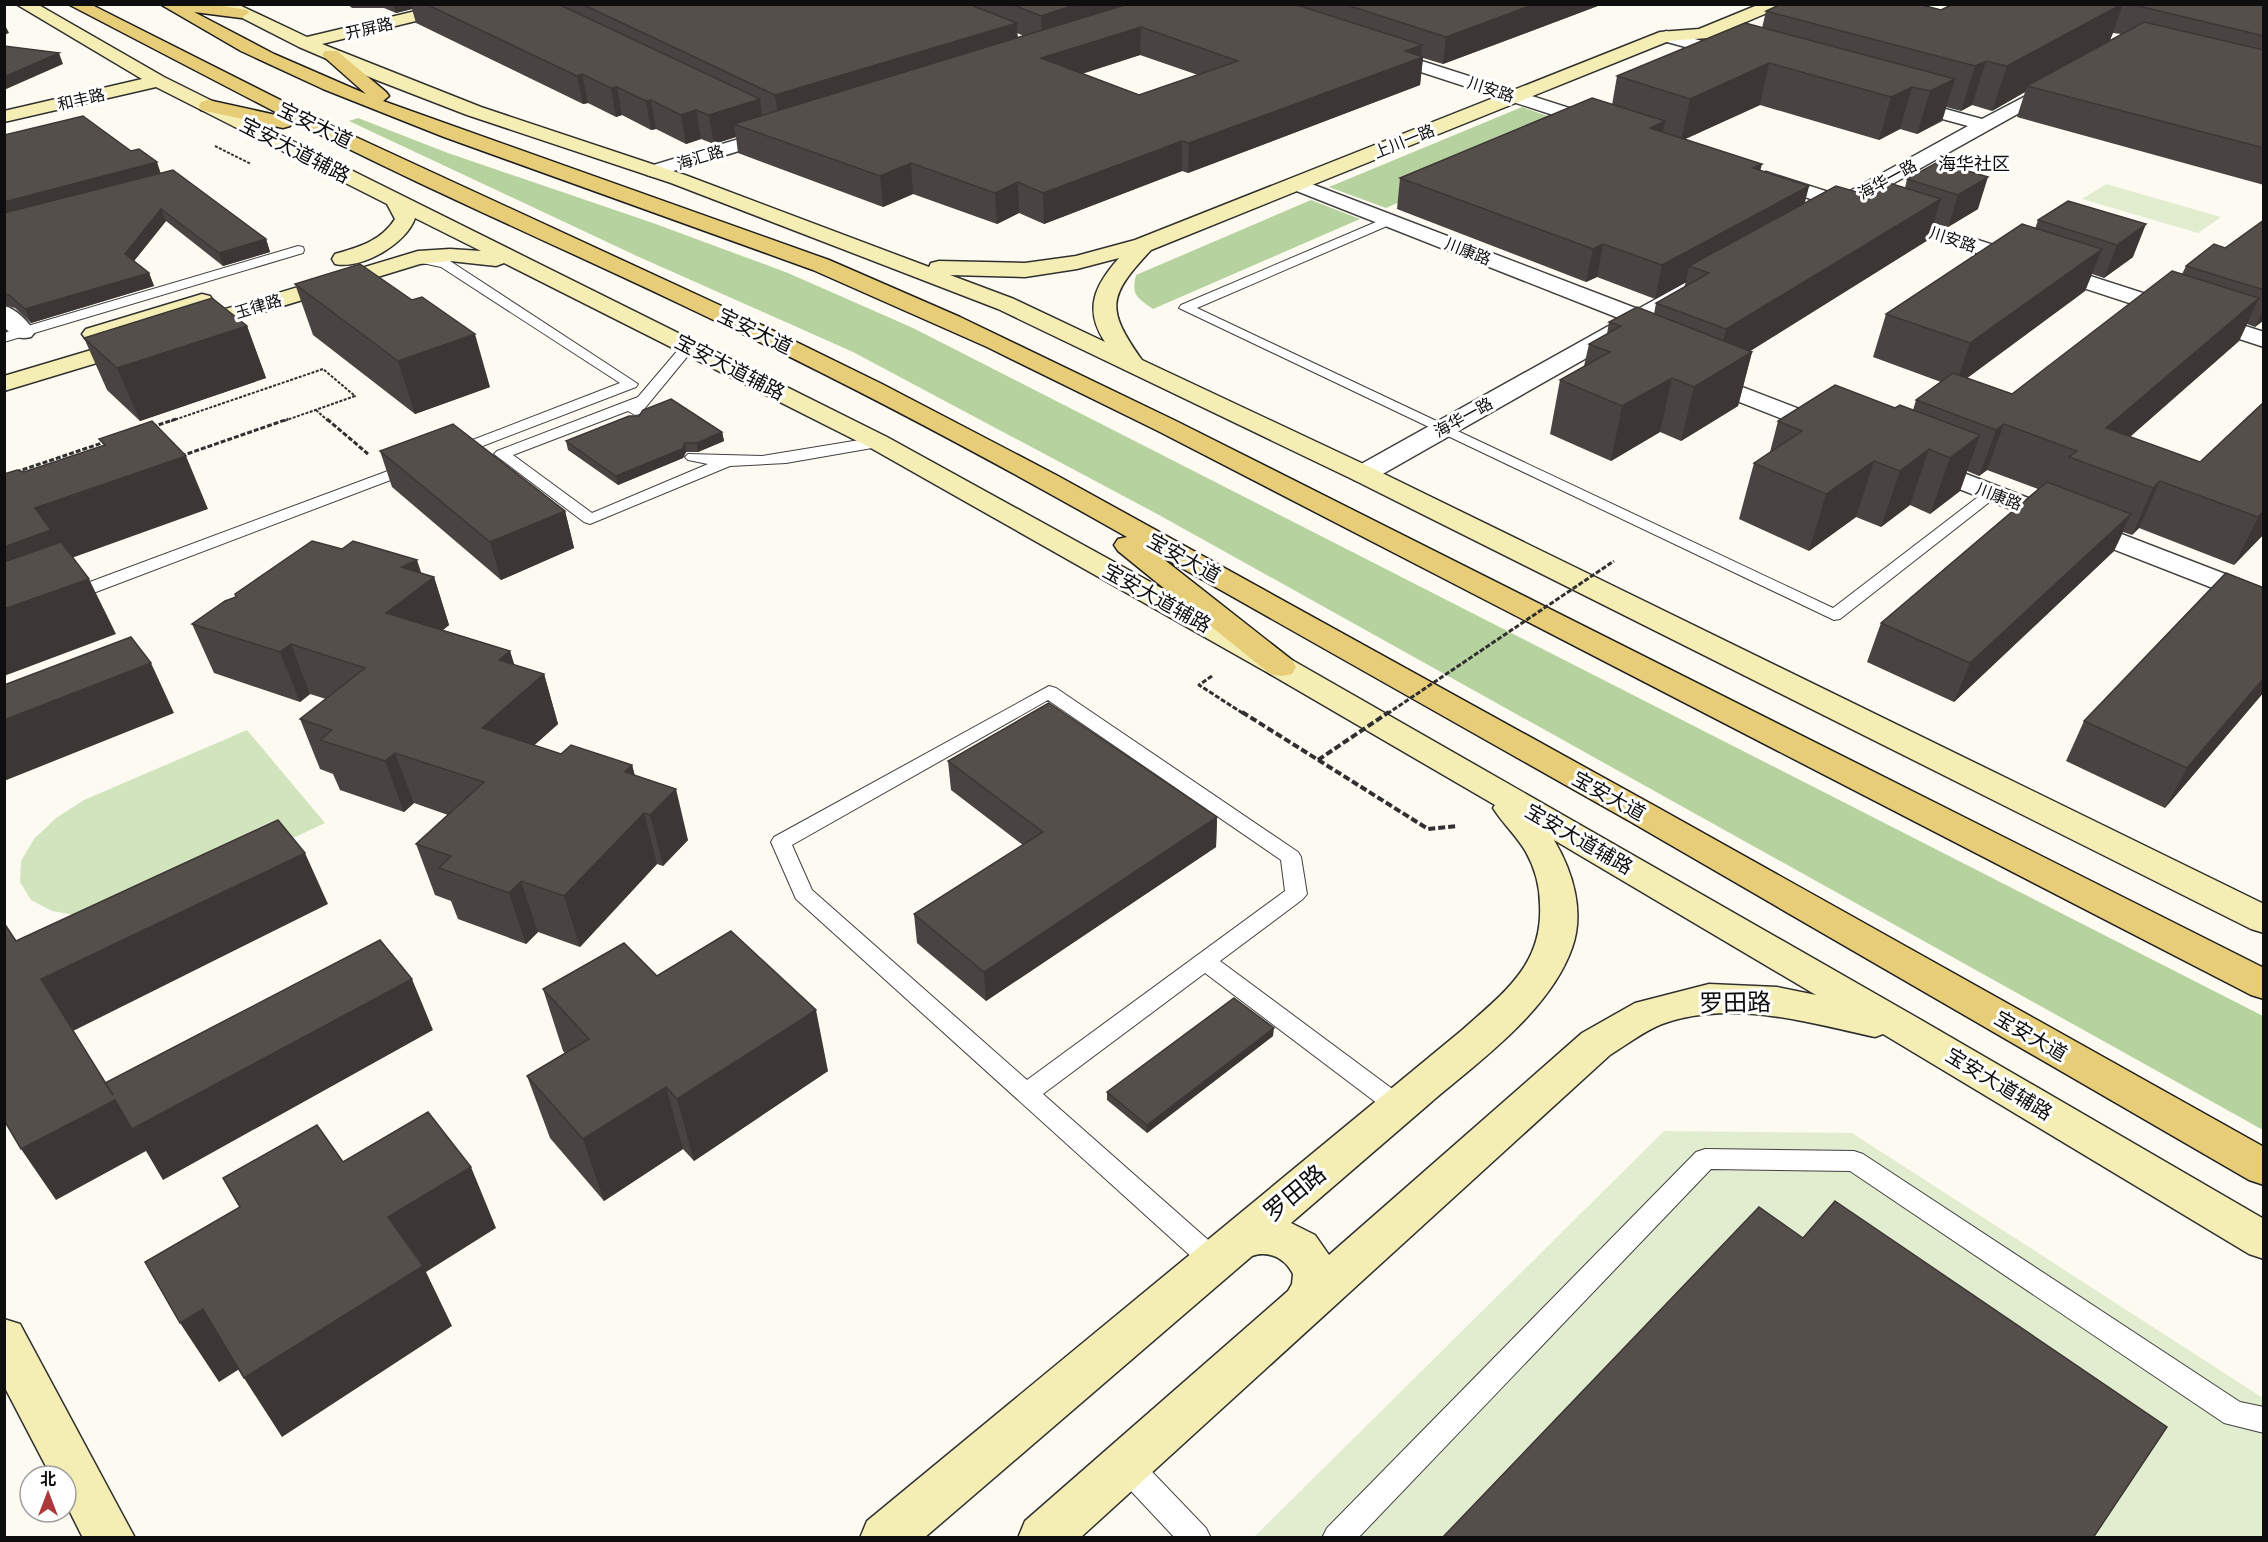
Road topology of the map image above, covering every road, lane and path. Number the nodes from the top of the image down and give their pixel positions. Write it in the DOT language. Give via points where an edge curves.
graph roads {
  1 [pos="24,4"];
  2 [pos="76,4"];
  3 [pos="170,4"];
  4 [pos="467,4"];
  5 [pos="1774,4"];
  6 [pos="232,9"];
  7 [pos="1691,17"];
  8 [pos="1666,36"];
  9 [pos="305,42"];
  10 [pos="1366,48"];
  11 [pos="331,55"];
  12 [pos="1755,61"];
  13 [pos="2076,74"];
  14 [pos="158,81"];
  15 [pos="1881,96"];
  16 [pos="1515,97"];
  17 [pos="208,106"];
  18 [pos="402,115"];
  19 [pos="4,117"];
  20 [pos="1984,125"];
  21 [pos="783,128"];
  22 [pos="1616,129"];
  23 [pos="327,131"];
  24 [pos="654,171"];
  25 [pos="1752,174"];
  26 [pos="1296,184"];
  27 [pos="396,201"];
  28 [pos="1843,203"];
  29 [pos="1390,220"];
  30 [pos="1813,220"];
  31 [pos="1143,245"];
  32 [pos="298,250"];
  33 [pos="418,258"];
  34 [pos="515,261"];
  35 [pos="904,265"];
  36 [pos="1711,278"];
  37 [pos="4,313"];
  38 [pos="1640,318"];
  39 [pos="174,332"];
  40 [pos="14,335"];
  41 [pos="152,339"];
  42 [pos="1601,339"];
  43 [pos="2264,340"];
  44 [pos="72,341"];
  45 [pos="689,346"];
  46 [pos="1634,352"];
  47 [pos="1134,365"];
  48 [pos="1677,369"];
  49 [pos="4,384"];
  50 [pos="641,401"];
  51 [pos="315,409"];
  52 [pos="636,420"];
  53 [pos="147,428"];
  54 [pos="1442,429"];
  55 [pos="1852,438"];
  56 [pos="114,439"];
  57 [pos="878,442"];
  58 [pos="1895,455"];
  59 [pos="693,457"];
  60 [pos="171,459"];
  61 [pos="729,461"];
  62 [pos="15,472"];
  63 [pos="1363,474"];
  64 [pos="393,475"];
  65 [pos="1049,482"];
  66 [pos="1994,493"];
  67 [pos="1614,561"];
  68 [pos="2264,599"];
  69 [pos="59,600"];
  70 [pos="1281,667"];
  71 [pos="1212,676"];
  72 [pos="1318,760"];
  73 [pos="1496,791"];
  74 [pos="1458,826"];
  75 [pos="2264,920"];
  76 [pos="1206,962"];
  77 [pos="2264,985"];
  78 [pos="1902,1027"];
  79 [pos="1026,1093"];
  80 [pos="1398,1106"];
  81 [pos="2264,1168"];
  82 [pos="2264,1241"];
  83 [pos="1222,1254"];
  84 [pos="1304,1304"];
  85 [pos="4,1339"];
  86 [pos="2264,1420"];
  87 [pos="1125,1464"];
  88 [pos="110,1538"];
  89 [pos="885,1538"];
  90 [pos="1043,1538"];
  91 [pos="1196,1538"];
  92 [pos="1337,1538"];
  1 -- 14 [label="main road, 宝安大道辅路"];
  2 -- 23 [label="main road, 宝安大道"];
  3 -- 6 [label="main road"];
  3 -- 18 [label="main road" via="216,31 326,84"];
  4 -- 9 [label="main road, 开屏路"];
  5 -- 8 [label="main road, 上川一路" via="1702,34"];
  6 -- 9 [label="main road"];
  7 -- 8 [label="main road, 上川一路" via="1670,25"];
  8 -- 12 [label="street"];
  8 -- 16 [label="main road, 上川一路"];
  9 -- 11 [label="main road"];
  10 -- 16 [label="street, 川安路"];
  11 -- 18 [label="main road"];
  11 -- 24 [label="main road" via="474,111"];
  13 -- 20 [label="street, 海华一路"];
  14 -- 17 [label="main road, 宝安大道辅路"];
  14 -- 19 [label="main road, 和丰路"];
  15 -- 20 [label="street"];
  16 -- 22 [label="street, 川安路"];
  16 -- 26 [label="main road, 上川一路"];
  17 -- 23 [label="main road"];
  17 -- 27 [label="main road, 宝安大道辅路"];
  18 -- 77 [label="main road" via="822,266 988,339 1167,426"];
  20 -- 28 [label="street, 海华一路"];
  21 -- 24 [label="street, 海汇路"];
  23 -- 65 [label="main road, 宝安大道" via="733,320"];
  24 -- 35 [label="main road"];
  25 -- 28 [label="street, 川安路"];
  26 -- 29 [label="street, 川康路"];
  26 -- 31 [label="main road, 上川一路"];
  27 -- 34 [label="main road, 宝安大道辅路"];
  27 -- 44 [label="main road, 玉律路" via="405,219 390,241"];
  28 -- 30 [label="street, 海华一路"];
  28 -- 43 [label="street, 川安路"];
  29 -- 38 [label="street, 川康路"];
  29 -- 54 [label="lane" via="1185,308"];
  31 -- 35 [label="main road, 上川一路" via="1025,270"];
  31 -- 47 [label="main road, 上川一路" via="1112,281 1104,301 1106,322"];
  32 -- 40 [label="lane"];
  33 -- 34 [label="main road, 玉律路" via="474,255"];
  33 -- 39 [label="main road, 玉律路"];
  33 -- 64 [label="lane" via="445,264 631,384"];
  34 -- 45 [label="main road, 宝安大道辅路"];
  35 -- 47 [label="main road" via="1006,303"];
  36 -- 38 [label="street, 海华一路"];
  37 -- 40 [label="street"];
  38 -- 42 [label="street, 海华一路"];
  41 -- 49 [label="main road"];
  42 -- 46 [label="street"];
  42 -- 54 [label="street, 海华一路"];
  45 -- 50 [label="lane"];
  45 -- 57 [label="main road, 宝安大道辅路"];
  47 -- 63 [label="main road"];
  48 -- 55 [label="street"];
  50 -- 52 [label="lane" via="635,412"];
  50 -- 61 [label="lane" via="502,454 590,519"];
  51 -- 53 [label="path" via="355,396 323,369"];
  51 -- 60 [label="path"];
  51 -- 64 [label="path"];
  54 -- 63 [label="street, 海华一路"];
  54 -- 66 [label="lane" via="1834,615"];
  56 -- 62 [label="path"];
  57 -- 61 [label="lane" via="766,460"];
  57 -- 70 [label="main road, 宝安大道辅路"];
  58 -- 66 [label="street, 川康路"];
  59 -- 61 [label="lane"];
  63 -- 75 [label="main road"];
  64 -- 69 [label="lane"];
  65 -- 70 [label="main road"];
  65 -- 81 [label="main road, 宝安大道"];
  66 -- 68 [label="street, 川康路"];
  67 -- 72 [label="path, bridge"];
  70 -- 73 [label="main road, 宝安大道辅路"];
  71 -- 72 [label="path" via="1198,685"];
  72 -- 74 [label="path" via="1428,829"];
  73 -- 78 [label="main road, 宝安大道辅路"];
  73 -- 80 [label="main road, 罗田路" via="1538,842 1554,878 1560,927 1549,959 1522,996 1475,1042"];
  76 -- 79 [label="lane"];
  76 -- 79 [label="lane" via="1296,894 1291,857 1049,692 781,842 802,894"];
  76 -- 80 [label="lane"];
  78 -- 82 [label="main road, 宝安大道辅路"];
  78 -- 84 [label="main road, 罗田路" via="1777,1001 1708,998 1649,1012 1596,1044"];
  79 -- 83 [label="lane"];
  80 -- 83 [label="main road, 罗田路"];
  83 -- 84 [label="main road" via="1242,1239 1266,1234 1295,1244 1305,1253 1315,1278 1313,1292"];
  83 -- 89 [label="main road, 罗田路"];
  84 -- 87 [label="main road, 罗田路"];
  85 -- 88 [label="main road"];
  86 -- 92 [label="lane" via="2235,1414 1854,1161 1705,1159"];
  87 -- 90 [label="main road, 罗田路"];
  87 -- 91 [label="lane"];
}
